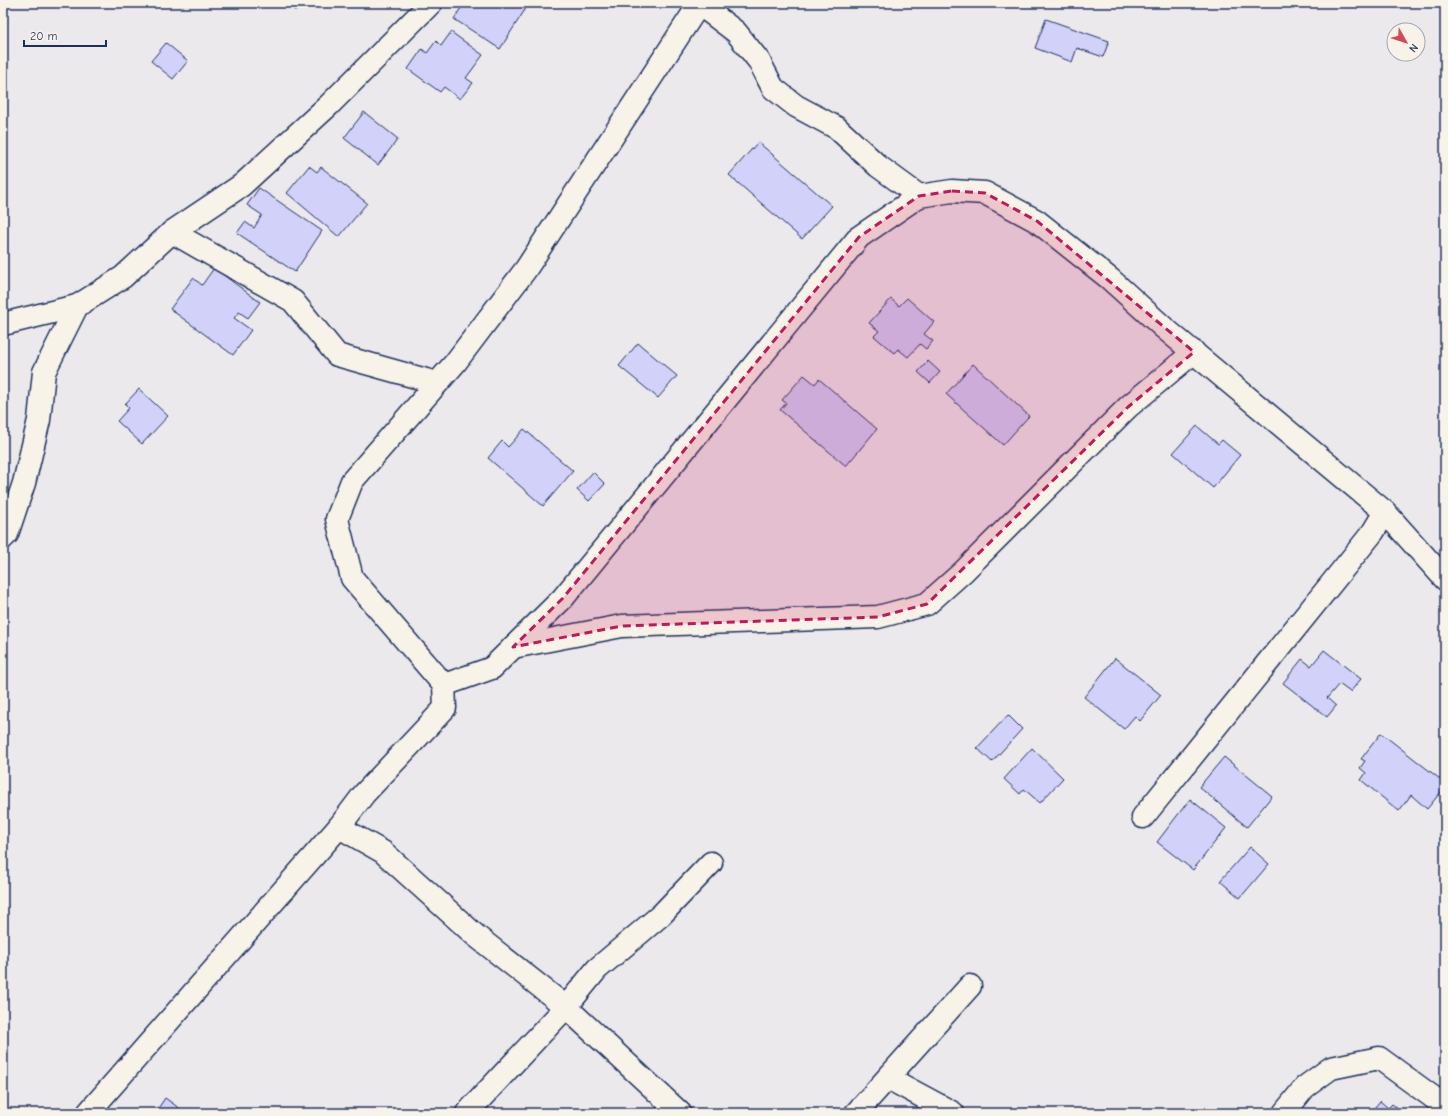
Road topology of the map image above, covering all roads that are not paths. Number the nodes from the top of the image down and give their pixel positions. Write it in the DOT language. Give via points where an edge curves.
graph roads {
  1 [pos="431,3"];
  2 [pos="700,3"];
  3 [pos="919,196"];
  4 [pos="172,232"];
  5 [pos="77,306"];
  6 [pos="3,324"];
  7 [pos="1194,352"];
  8 [pos="437,383"];
  9 [pos="1385,512"];
  10 [pos="3,538"];
  11 [pos="1445,578"];
  12 [pos="513,647"];
  13 [pos="444,685"];
  14 [pos="1143,817"];
  15 [pos="339,827"];
  16 [pos="711,862"];
  17 [pos="970,986"];
  18 [pos="566,1006"];
  19 [pos="888,1078"];
  20 [pos="1445,1106"];
  21 [pos="88,1113"];
  22 [pos="467,1113"];
  23 [pos="680,1113"];
  24 [pos="856,1113"];
  25 [pos="953,1113"];
  26 [pos="1284,1113"];
  1 -- 4 [label="street" via="330,105 242,185"];
  2 -- 3 [label="street" via="736,32 759,60 773,88 796,106 837,128 878,166"];
  2 -- 8 [label="street" via="526,269"];
  3 -- 7 [label="street" via="952,191 985,193 1037,221 1110,279"];
  3 -- 12 [label="street" via="859,237 563,598"];
  4 -- 5 [label="street" via="122,277"];
  4 -- 8 [label="street" via="293,301 337,355"];
  5 -- 6 [label="street"];
  5 -- 10 [label="street" via="44,372 39,420 24,483 7,534"];
  7 -- 9 [label="street"];
  7 -- 12 [label="street" via="1128,407 964,571 927,604 878,617 622,626"];
  8 -- 13 [label="street" via="352,481 337,519 352,578"];
  9 -- 11 [label="street"];
  9 -- 14 [label="street" via="1373,532"];
  12 -- 13 [label="street" via="492,668"];
  13 -- 15 [label="street" via="444,708 364,794"];
  15 -- 18 [label="street" via="383,852 475,935"];
  15 -- 21 [label="street"];
  16 -- 18 [label="street" via="661,915 596,969"];
  17 -- 19 [label="street"];
  18 -- 22 [label="street"];
  18 -- 23 [label="street"];
  19 -- 24 [label="street"];
  19 -- 25 [label="street"];
  20 -- 26 [label="street" via="1379,1058 1331,1068 1305,1087"];
}
